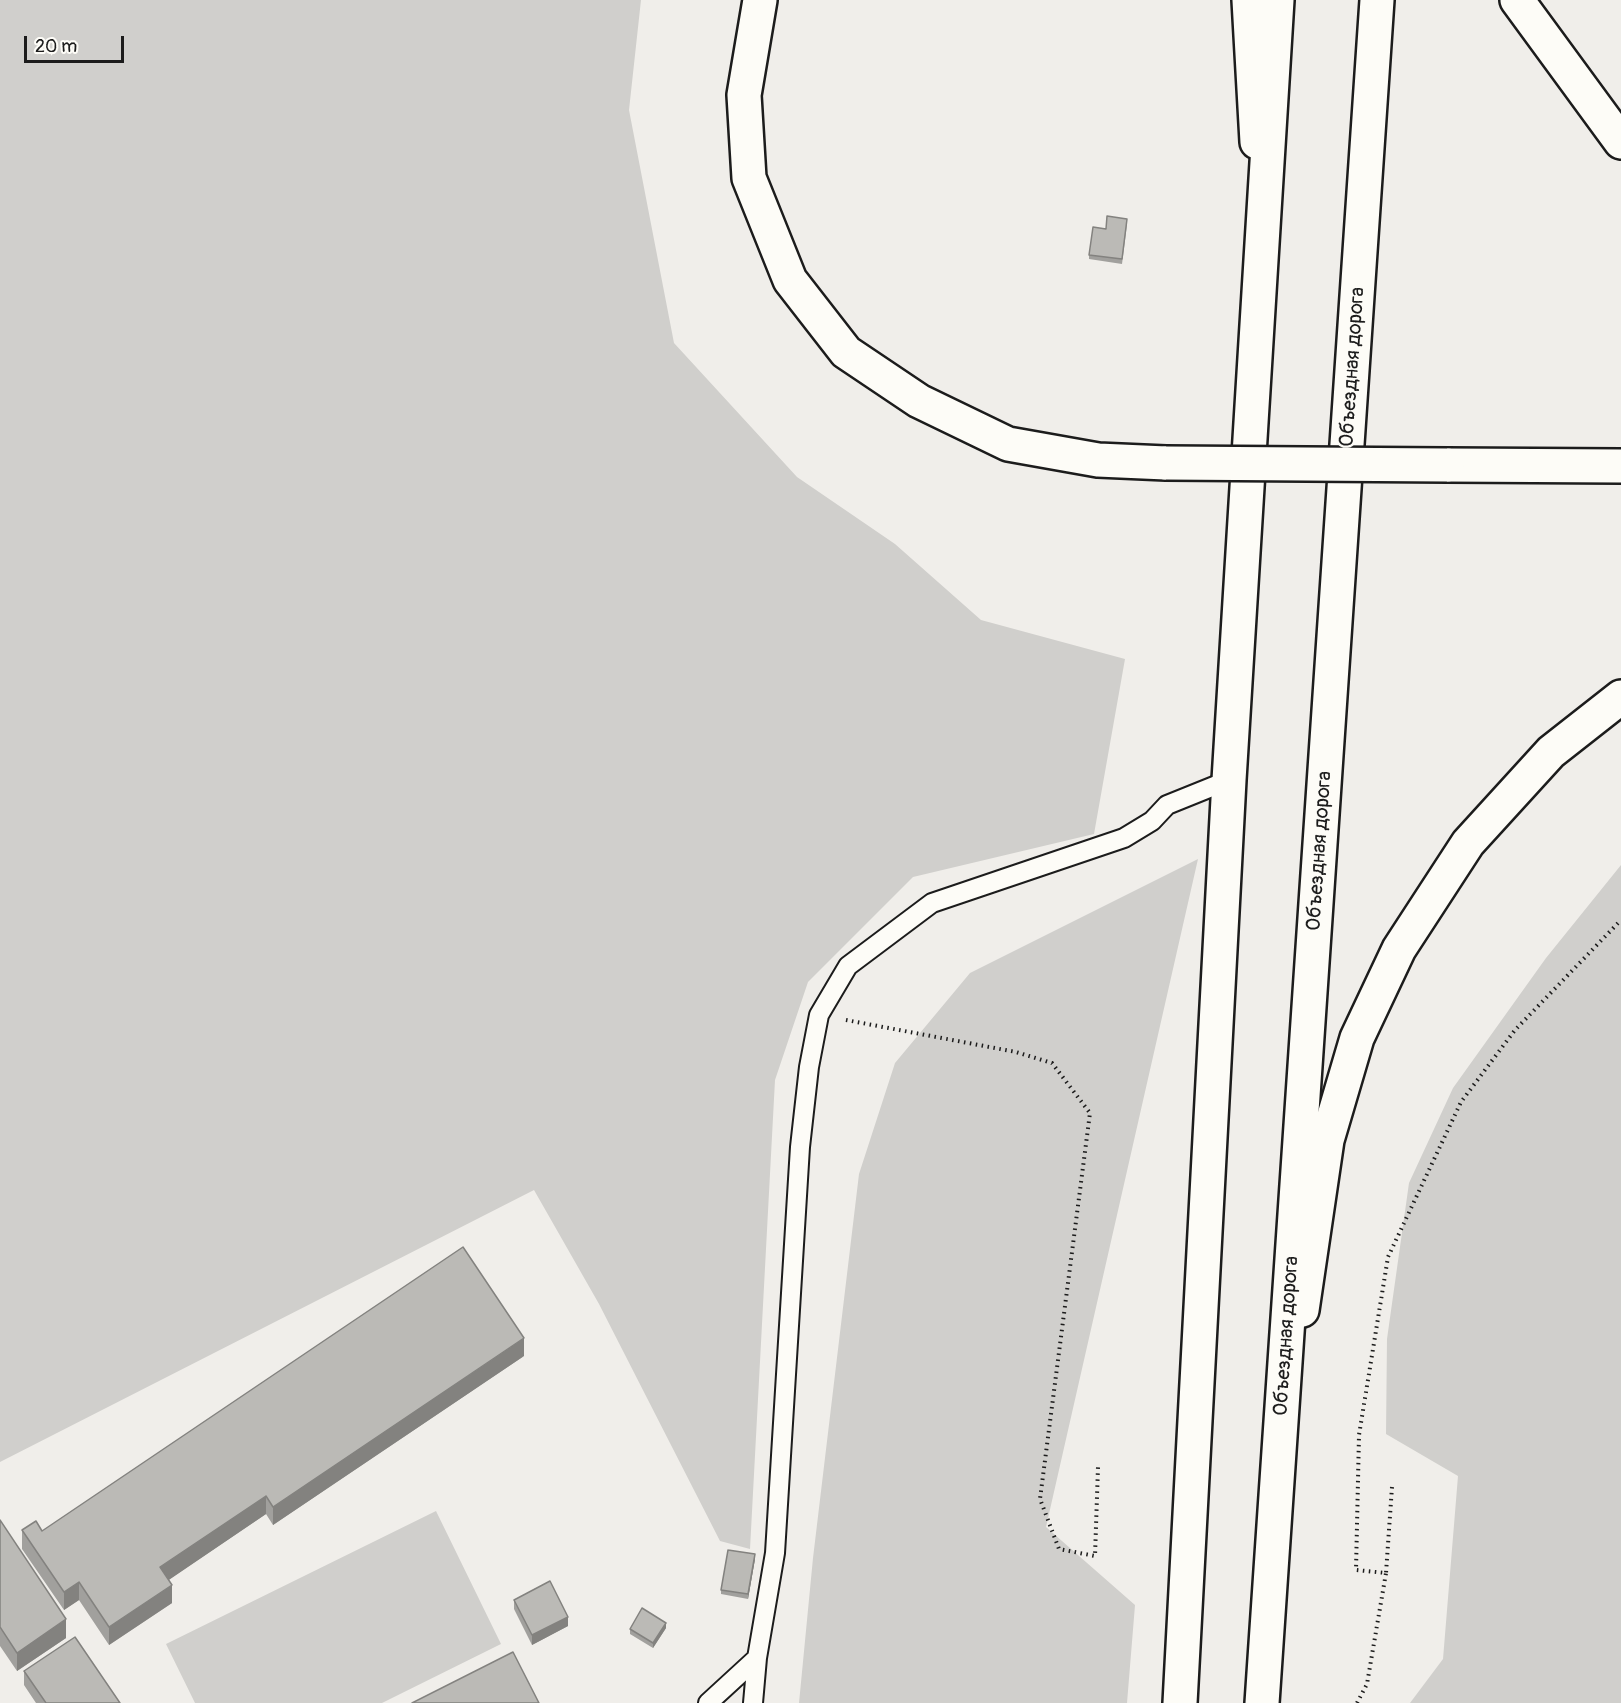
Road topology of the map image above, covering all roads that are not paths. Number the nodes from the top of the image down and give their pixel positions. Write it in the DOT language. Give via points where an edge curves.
graph roads {
  1 [pos="760,0"];
  2 [pos="1249,0"];
  3 [pos="1277,0"];
  4 [pos="1377,0"];
  5 [pos="1517,0"];
  6 [pos="1621,142"];
  7 [pos="1262,228"];
  8 [pos="1621,466"];
  9 [pos="1621,698"];
  10 [pos="1229,780"];
  11 [pos="1278,1472"];
  12 [pos="757,1659"];
  13 [pos="708,1703"];
  14 [pos="753,1703"];
  15 [pos="1180,1703"];
  16 [pos="1262,1703"];
  1 -- 8 [label="main road, bridge" via="744,95 749,178 790,280 846,352 919,401 1008,444 1098,460"];
  2 -- 7 [label="main road"];
  3 -- 7 [label="main road"];
  4 -- 11 [label="main road, Объездная дорога"];
  5 -- 6 [label="main road"];
  7 -- 10 [label="main road"];
  9 -- 11 [label="main road" via="1551,752 1468,843 1399,949 1357,1038 1327,1140"];
  10 -- 12 [label="lane" via="1167,805 1152,821 1124,838 932,903 848,966 819,1015 800,1147 775,1553"];
  10 -- 15 [label="main road"];
  11 -- 16 [label="main road, Объездная дорога"];
  12 -- 13 [label="lane"];
  12 -- 14 [label="lane"];
}
